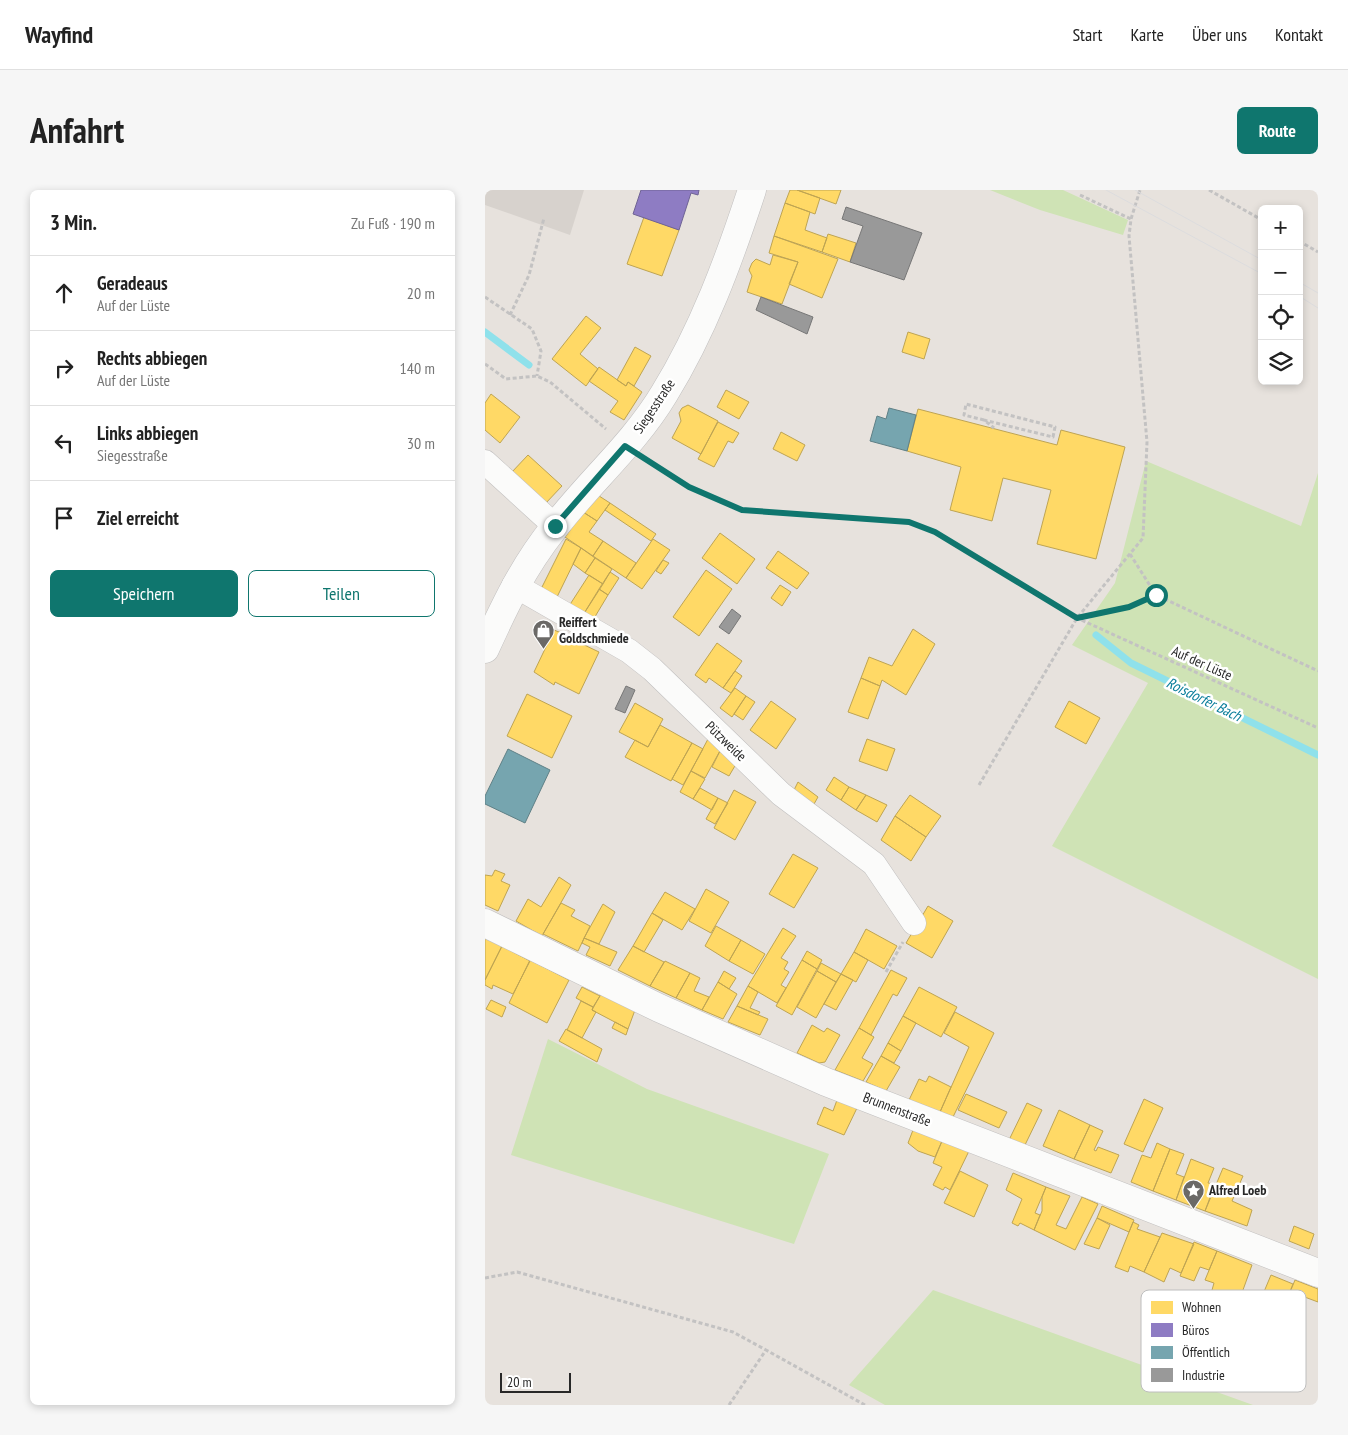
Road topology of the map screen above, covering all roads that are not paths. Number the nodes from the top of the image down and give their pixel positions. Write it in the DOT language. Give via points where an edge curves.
graph roads {
  1 [pos="752,190"];
  2 [pos="485,462"];
  3 [pos="555,526"];
  4 [pos="514,585"];
  5 [pos="485,649"];
  6 [pos="485,923"];
  7 [pos="914,924"];
  8 [pos="1318,1273"];
  1 -- 3 [label="street, Siegesstraße" via="727,266 664,395 625,446"];
  2 -- 3 [label="street"];
  3 -- 4 [label="street, Siegesstraße"];
  4 -- 5 [label="street, Siegesstraße"];
  4 -- 7 [label="street, Pützweide" via="629,651 652,669 781,794 874,864"];
  6 -- 8 [label="street, Brunnenstraße" via="659,1008 826,1082"];
}
